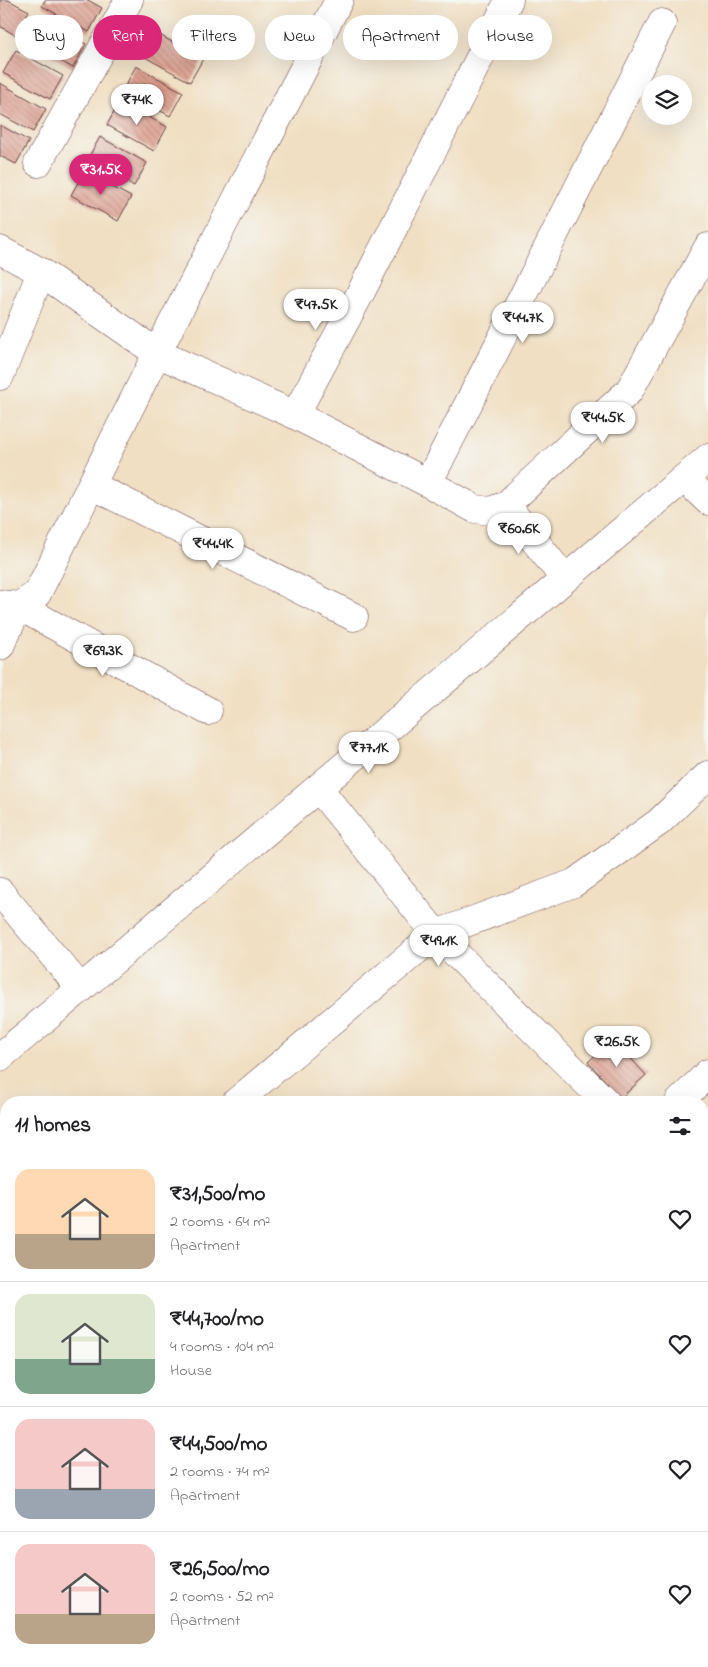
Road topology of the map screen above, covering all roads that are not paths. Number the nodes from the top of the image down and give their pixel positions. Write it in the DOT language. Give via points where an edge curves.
graph roads {
  1 [pos="129,0"];
  2 [pos="339,0"];
  3 [pos="509,0"];
  4 [pos="662,23"];
  5 [pos="38,163"];
  6 [pos="708,247"];
  7 [pos="0,250"];
  8 [pos="41,272"];
  9 [pos="157,353"];
  10 [pos="0,376"];
  11 [pos="295,415"];
  12 [pos="708,458"];
  13 [pos="684,478"];
  14 [pos="428,483"];
  15 [pos="91,485"];
  16 [pos="708,501"];
  17 [pos="506,505"];
  18 [pos="565,579"];
  19 [pos="10,605"];
  20 [pos="354,617"];
  21 [pos="0,646"];
  22 [pos="208,711"];
  23 [pos="708,776"];
  24 [pos="319,789"];
  25 [pos="0,892"];
  26 [pos="436,934"];
  27 [pos="80,989"];
  28 [pos="0,1056"];
  29 [pos="708,1073"];
  30 [pos="243,1096"];
  31 [pos="600,1096"];
  32 [pos="685,1096"];
  1 -- 5 [label="street"];
  2 -- 9 [label="street"];
  3 -- 11 [label="street"];
  4 -- 14 [label="street"];
  6 -- 17 [label="street" via="629,391"];
  7 -- 8 [label="street"];
  8 -- 9 [label="street"];
  8 -- 10 [label="street"];
  9 -- 11 [label="street"];
  9 -- 15 [label="street"];
  11 -- 14 [label="street"];
  12 -- 13 [label="street"];
  13 -- 16 [label="street"];
  13 -- 18 [label="street"];
  14 -- 17 [label="street" via="475,509 490,510"];
  15 -- 19 [label="street" via="37,594"];
  15 -- 20 [label="street"];
  17 -- 18 [label="street"];
  18 -- 24 [label="street"];
  19 -- 21 [label="street"];
  19 -- 22 [label="street"];
  23 -- 26 [label="street" via="660,822 574,883"];
  24 -- 26 [label="street"];
  24 -- 27 [label="street"];
  25 -- 27 [label="street"];
  26 -- 30 [label="street"];
  26 -- 31 [label="street"];
  27 -- 28 [label="street"];
  29 -- 32 [label="street"];
}
